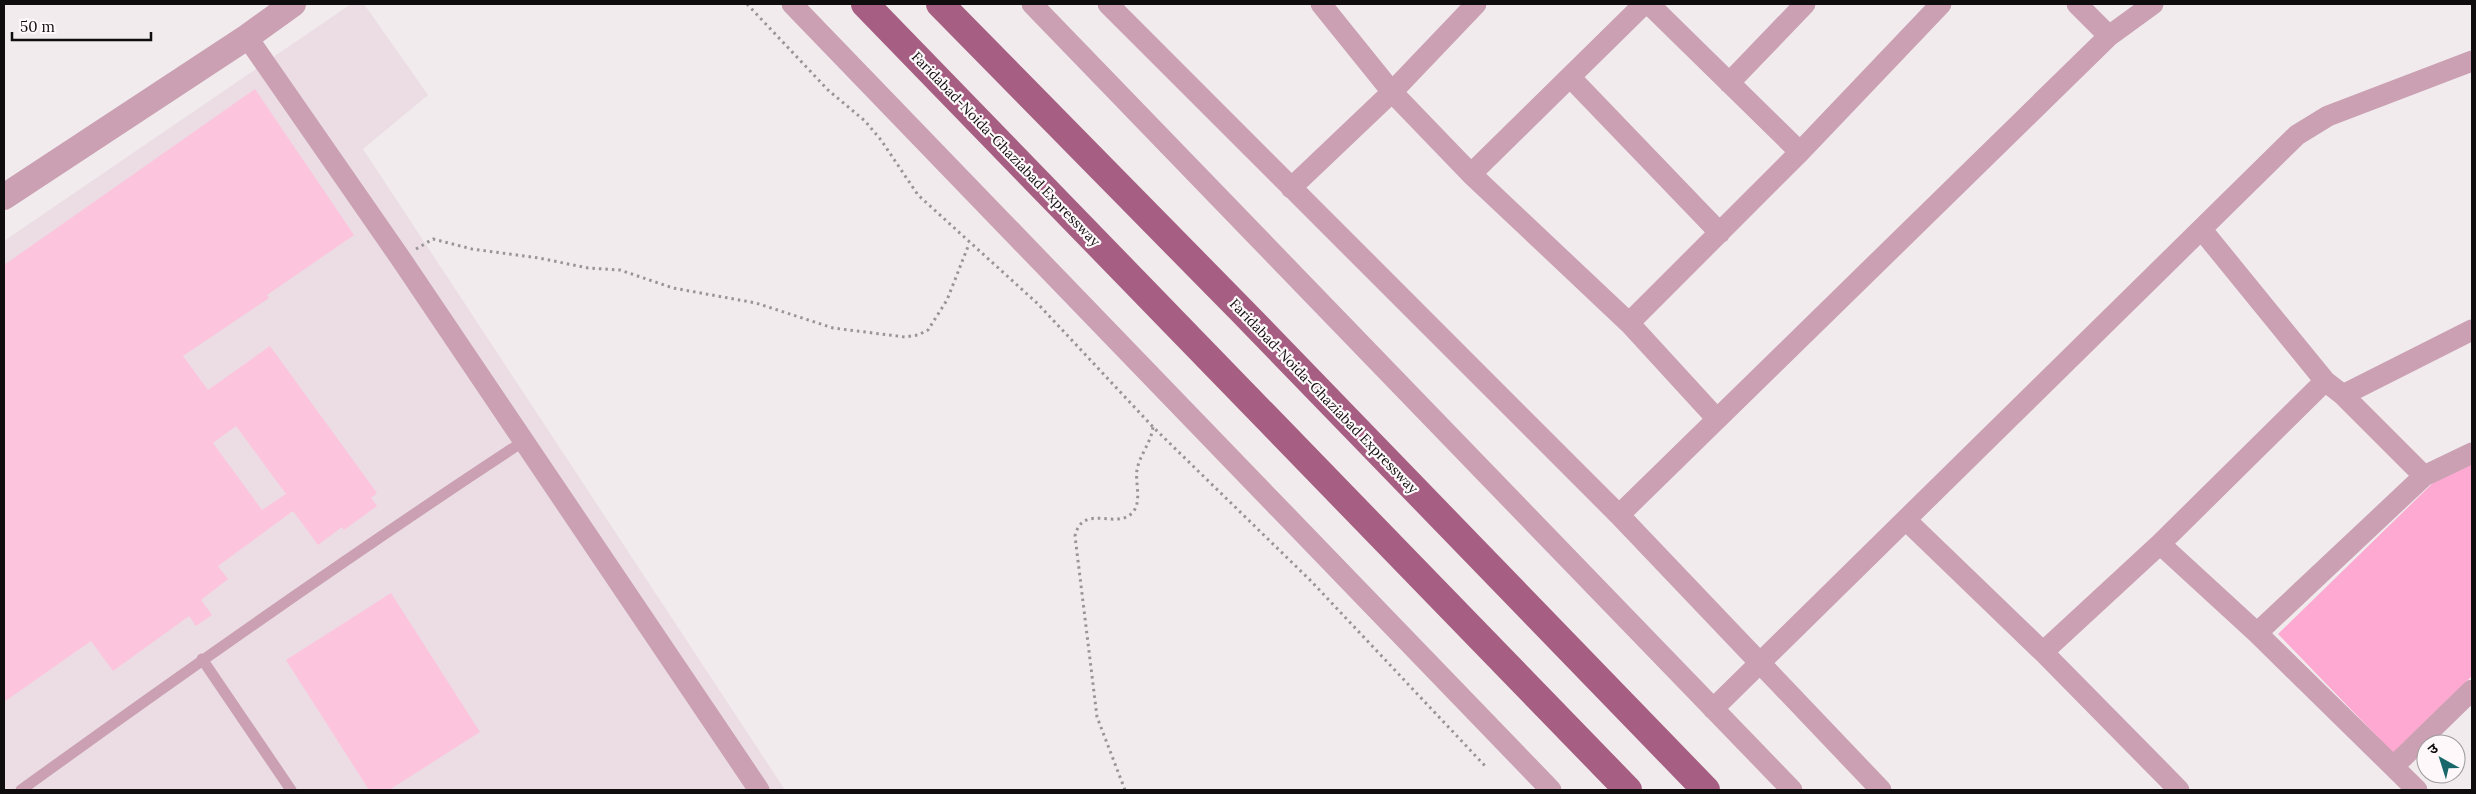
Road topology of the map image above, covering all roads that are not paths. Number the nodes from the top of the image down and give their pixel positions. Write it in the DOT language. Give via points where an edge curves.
graph roads {
  1 [pos="293,4"];
  2 [pos="792,4"];
  3 [pos="865,4"];
  4 [pos="940,4"];
  5 [pos="1032,4"];
  6 [pos="1108,4"];
  7 [pos="1321,4"];
  8 [pos="1476,4"];
  9 [pos="1644,4"];
  10 [pos="1649,4"];
  11 [pos="1805,4"];
  12 [pos="1941,4"];
  13 [pos="2076,4"];
  14 [pos="2153,4"];
  15 [pos="2109,36"];
  16 [pos="247,37"];
  17 [pos="2470,68"];
  18 [pos="1571,78"];
  19 [pos="1729,82"];
  20 [pos="1392,92"];
  21 [pos="1800,152"];
  22 [pos="1471,174"];
  23 [pos="1291,188"];
  24 [pos="4,192"];
  25 [pos="2202,230"];
  26 [pos="1720,233"];
  27 [pos="1629,323"];
  28 [pos="2472,330"];
  29 [pos="2325,381"];
  30 [pos="2343,395"];
  31 [pos="1717,419"];
  32 [pos="524,441"];
  33 [pos="2472,453"];
  34 [pos="2424,476"];
  35 [pos="1619,515"];
  36 [pos="1906,520"];
  37 [pos="2160,544"];
  38 [pos="2258,633"];
  39 [pos="2043,652"];
  40 [pos="202,659"];
  41 [pos="1759,664"];
  42 [pos="2472,690"];
  43 [pos="1713,709"];
  44 [pos="2394,766"];
  45 [pos="21,790"];
  46 [pos="290,790"];
  47 [pos="759,790"];
  48 [pos="1552,790"];
  49 [pos="1628,790"];
  50 [pos="1706,790"];
  51 [pos="1792,790"];
  52 [pos="1881,790"];
  53 [pos="2178,790"];
  54 [pos="2417,790"];
  1 -- 16 [label="street"];
  2 -- 48 [label="street"];
  3 -- 49 [label="main road, Faridabad-Noida-Ghaziabad Expressway"];
  4 -- 50 [label="main road, Faridabad-Noida-Ghaziabad Expressway"];
  5 -- 43 [label="street"];
  6 -- 23 [label="street"];
  7 -- 20 [label="street"];
  8 -- 20 [label="street"];
  9 -- 18 [label="street"];
  10 -- 19 [label="street"];
  11 -- 19 [label="street"];
  12 -- 21 [label="street"];
  13 -- 15 [label="street"];
  14 -- 15 [label="street"];
  15 -- 31 [label="street"];
  16 -- 24 [label="street"];
  16 -- 32 [label="street"];
  17 -- 25 [label="street" via="2328,116 2296,135"];
  18 -- 22 [label="street"];
  18 -- 26 [label="street"];
  19 -- 21 [label="street"];
  20 -- 22 [label="street"];
  20 -- 23 [label="street"];
  21 -- 26 [label="street"];
  22 -- 27 [label="street"];
  23 -- 35 [label="street"];
  25 -- 29 [label="street"];
  25 -- 36 [label="street"];
  26 -- 27 [label="street"];
  27 -- 31 [label="street"];
  28 -- 30 [label="street"];
  29 -- 30 [label="street"];
  29 -- 37 [label="street"];
  30 -- 34 [label="street"];
  31 -- 35 [label="street"];
  32 -- 40 [label="lane"];
  32 -- 47 [label="street"];
  33 -- 34 [label="street"];
  34 -- 38 [label="street"];
  35 -- 41 [label="street"];
  36 -- 39 [label="street"];
  36 -- 41 [label="street"];
  37 -- 38 [label="street"];
  37 -- 39 [label="street"];
  38 -- 44 [label="street"];
  39 -- 53 [label="street"];
  40 -- 45 [label="lane"];
  40 -- 46 [label="lane"];
  41 -- 43 [label="street"];
  41 -- 52 [label="street"];
  42 -- 44 [label="street"];
  43 -- 51 [label="street"];
  44 -- 54 [label="street"];
}
